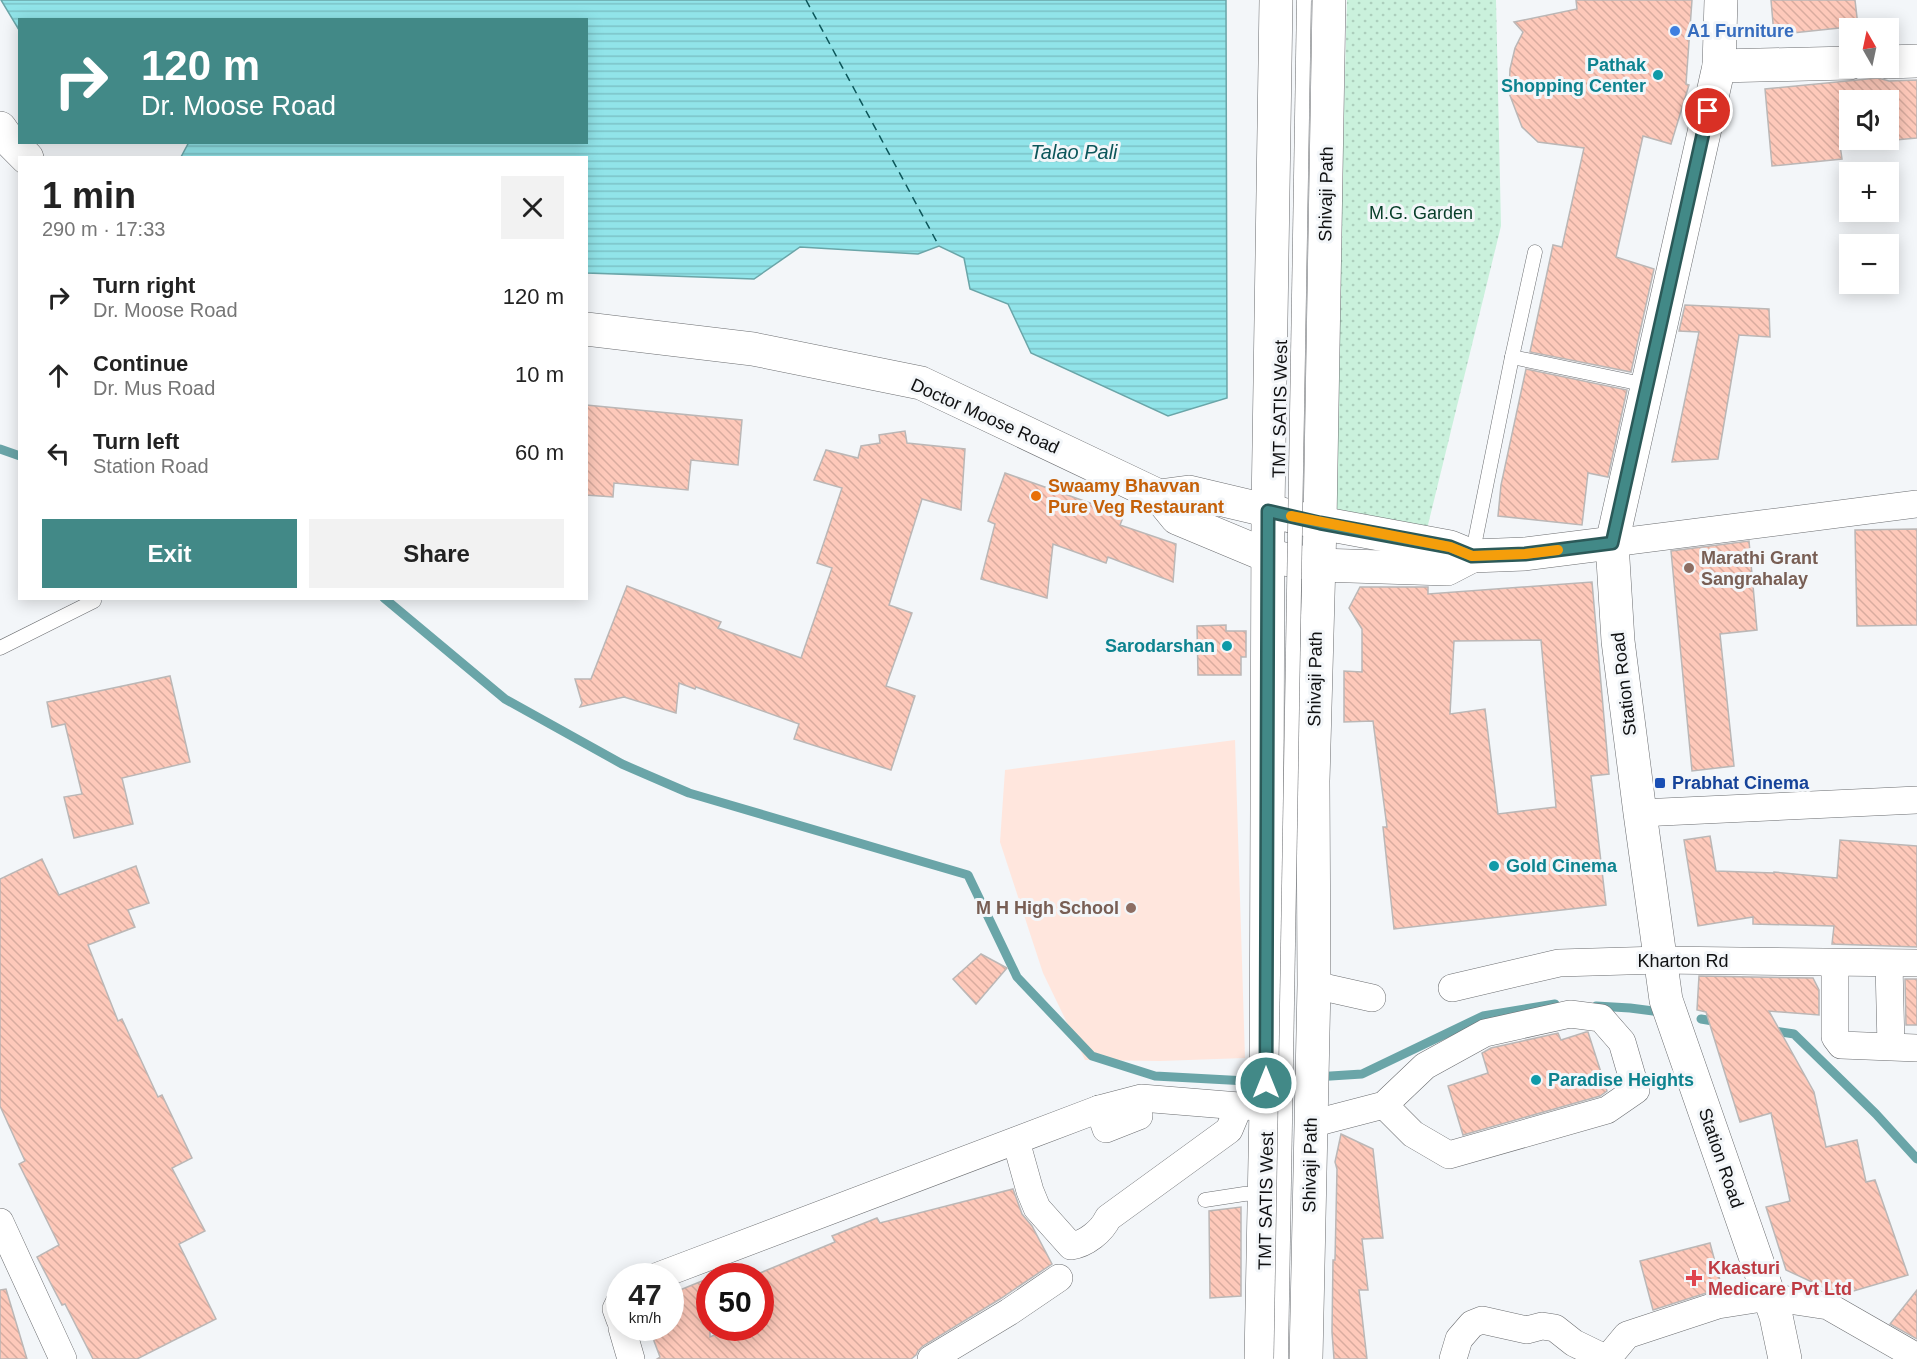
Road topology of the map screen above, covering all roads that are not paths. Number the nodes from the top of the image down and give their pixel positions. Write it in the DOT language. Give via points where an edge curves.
graph roads {
  1 [pos="1276,0"];
  2 [pos="1304,0"];
  3 [pos="1329,0"];
  4 [pos="1721,0"];
  5 [pos="1917,61"];
  6 [pos="1899,62"];
  7 [pos="1839,63"];
  8 [pos="1719,66"];
  9 [pos="1535,252"];
  10 [pos="588,329"];
  11 [pos="1512,357"];
  12 [pos="1647,385"];
  13 [pos="1159,496"];
  14 [pos="1917,504"];
  15 [pos="1268,511"];
  16 [pos="1320,523"];
  17 [pos="1612,543"];
  18 [pos="1268,556"];
  19 [pos="1472,556"];
  20 [pos="1318,565"];
  21 [pos="94,601"];
  22 [pos="0,648"];
  23 [pos="1917,800"];
  24 [pos="1640,813"];
  25 [pos="1660,960"];
  26 [pos="1835,963"];
  27 [pos="1917,963"];
  28 [pos="1888,964"];
  29 [pos="1314,985"];
  30 [pos="1452,988"];
  31 [pos="1372,998"];
  32 [pos="1904,1047"];
  33 [pos="1384,1105"];
  34 [pos="1252,1107"];
  35 [pos="1099,1109"];
  36 [pos="1139,1116"];
  37 [pos="1311,1124"];
  38 [pos="1016,1141"];
  39 [pos="1264,1193"];
  40 [pos="1205,1200"];
  41 [pos="0,1222"];
  42 [pos="684,1266"];
  43 [pos="1059,1278"];
  44 [pos="1769,1297"];
  45 [pos="626,1341"];
  46 [pos="1917,1357"];
  47 [pos="63,1359"];
  48 [pos="631,1359"];
  49 [pos="931,1359"];
  50 [pos="1261,1359"];
  51 [pos="1281,1359"];
  52 [pos="1306,1359"];
  53 [pos="1454,1359"];
  54 [pos="1607,1359"];
  55 [pos="1785,1359"];
  1 -- 15 [label="main road"];
  2 -- 51 [label="lane, TMT SATIS West, bridge"];
  3 -- 16 [label="main road, Shivaji Path"];
  4 -- 8 [label="main road, Station Road"];
  5 -- 6 [label="main road"];
  7 -- 8 [label="main road"];
  8 -- 12 [label="main road, Station Road"];
  9 -- 11 [label="lane"];
  10 -- 13 [label="main road, Doctor Moose Road" via="753,349 921,383"];
  11 -- 12 [label="lane"];
  11 -- 19 [label="lane"];
  12 -- 17 [label="main road, Station Road"];
  13 -- 15 [label="main road" via="1189,492"];
  13 -- 18 [label="main road" via="1177,518"];
  14 -- 17 [label="street"];
  15 -- 16 [label="main road"];
  15 -- 18 [label="main road"];
  16 -- 19 [label="main road" via="1450,547"];
  16 -- 20 [label="main road, Shivaji Path"];
  17 -- 19 [label="main road"];
  17 -- 24 [label="main road, Station Road" via="1618,641"];
  18 -- 20 [label="main road"];
  18 -- 34 [label="main road"];
  19 -- 20 [label="main road" via="1447,568"];
  20 -- 29 [label="main road, Shivaji Path"];
  21 -- 22 [label="lane"];
  23 -- 24 [label="street"];
  24 -- 25 [label="main road, Station Road"];
  25 -- 26 [label="street, Kharton Rd"];
  25 -- 30 [label="street, Kharton Rd" via="1560,963"];
  25 -- 44 [label="main road, Station Road" via="1666,1000"];
  26 -- 28 [label="street, Kharton Rd"];
  26 -- 32 [label="street" via="1835,1037 1840,1045"];
  27 -- 28 [label="street, Kharton Rd"];
  28 -- 32 [label="street"];
  29 -- 31 [label="street"];
  29 -- 37 [label="main road, Shivaji Path"];
  33 -- 33 [label="street" via="1425,1066 1485,1033 1570,1014 1601,1018 1622,1042 1636,1090 1607,1110 1449,1155 1413,1134"];
  33 -- 37 [label="street"];
  34 -- 35 [label="street" via="1141,1098"];
  34 -- 38 [label="street" via="1229,1130 1108,1218 1105,1226 1071,1246 1037,1208"];
  34 -- 39 [label="main road"];
  35 -- 36 [label="street" via="1106,1130"];
  35 -- 38 [label="street"];
  37 -- 52 [label="main road, Shivaji Path"];
  38 -- 42 [label="street"];
  39 -- 40 [label="lane"];
  39 -- 50 [label="main road"];
  41 -- 47 [label="street"];
  43 -- 49 [label="street"];
  44 -- 46 [label="street" via="1828,1306"];
  44 -- 54 [label="street" via="1718,1305 1627,1335"];
  44 -- 55 [label="main road, Station Road"];
  45 -- 48 [label="street"];
  53 -- 54 [label="street" via="1459,1339 1472,1324 1482,1320 1527,1330 1555,1328 1574,1343"];
}
